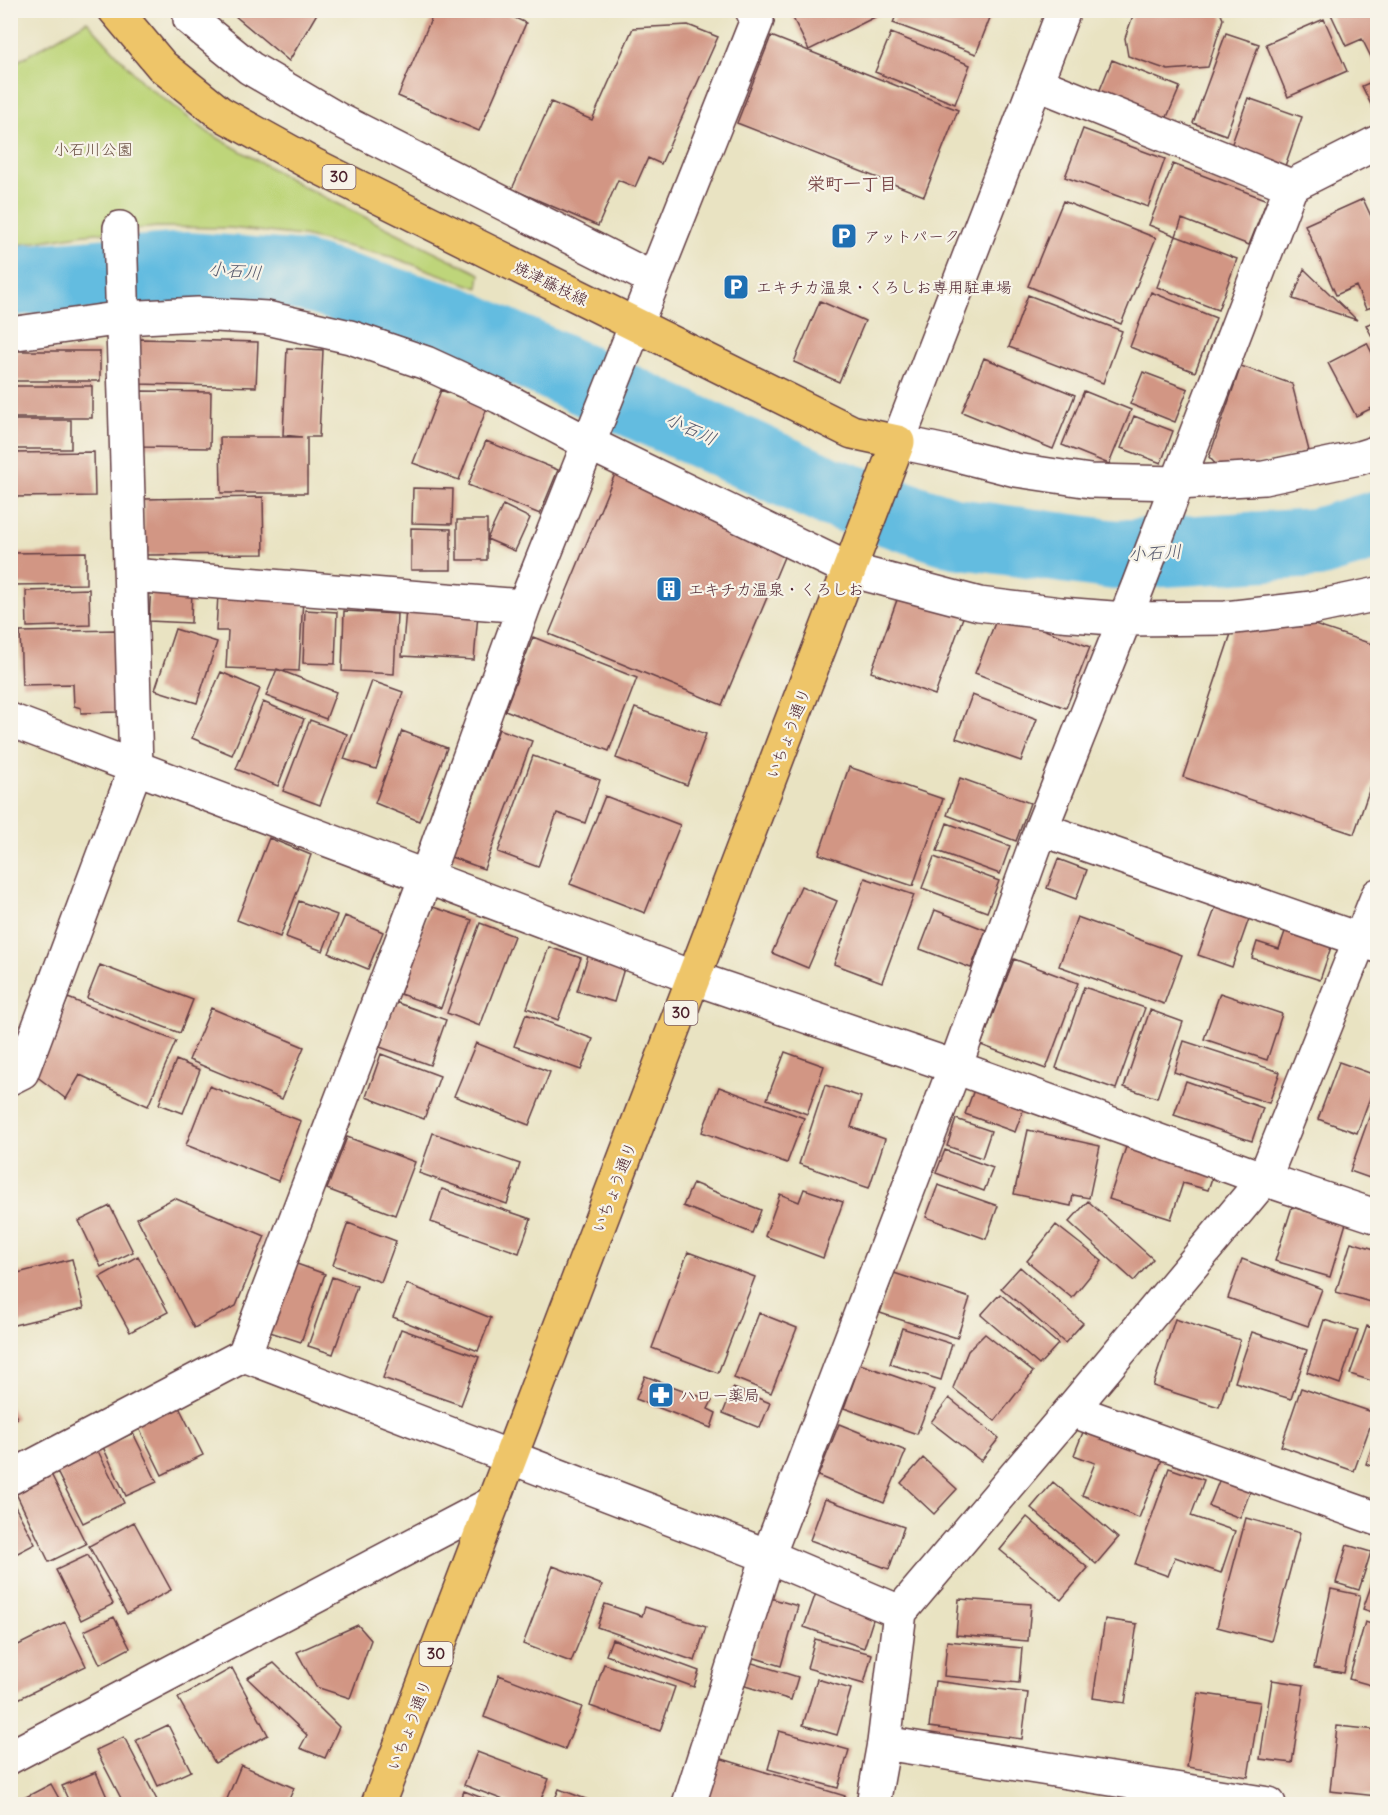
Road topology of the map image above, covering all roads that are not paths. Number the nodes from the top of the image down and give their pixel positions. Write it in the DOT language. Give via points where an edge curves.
graph roads {
  1 [pos="114,10"];
  2 [pos="191,10"];
  3 [pos="752,10"];
  4 [pos="1064,10"];
  5 [pos="1036,83"];
  6 [pos="1377,142"];
  7 [pos="1291,186"];
  8 [pos="120,228"];
  9 [pos="653,279"];
  10 [pos="123,310"];
  11 [pos="10,334"];
  12 [pos="631,336"];
  13 [pos="590,438"];
  14 [pos="898,442"];
  15 [pos="1377,452"];
  16 [pos="1178,483"];
  17 [pos="850,570"];
  18 [pos="130,575"];
  19 [pos="1377,594"];
  20 [pos="524,606"];
  21 [pos="1125,619"];
  22 [pos="10,720"];
  23 [pos="136,767"];
  24 [pos="1041,829"];
  25 [pos="426,877"];
  26 [pos="1377,895"];
  27 [pos="1369,943"];
  28 [pos="694,978"];
  29 [pos="955,1067"];
  30 [pos="10,1078"];
  31 [pos="1264,1179"];
  32 [pos="1377,1217"];
  33 [pos="244,1355"];
  34 [pos="1071,1410"];
  35 [pos="511,1457"];
  36 [pos="10,1478"];
  37 [pos="493,1503"];
  38 [pos="1377,1518"];
  39 [pos="768,1556"];
  40 [pos="900,1612"];
  41 [pos="884,1743"];
  42 [pos="10,1757"];
  43 [pos="378,1804"];
  44 [pos="689,1804"];
  45 [pos="873,1804"];
  46 [pos="1269,1804"];
  1 -- 12 [label="main road, 焼津藤枝線 / 30" via="162,66 220,113"];
  2 -- 9 [label="street" via="190,19 250,68 337,119"];
  3 -- 9 [label="street" via="757,20"];
  4 -- 5 [label="street"];
  5 -- 7 [label="street"];
  5 -- 14 [label="street"];
  6 -- 7 [label="street"];
  7 -- 16 [label="street"];
  8 -- 10 [label="street"];
  9 -- 12 [label="street"];
  10 -- 11 [label="street"];
  10 -- 13 [label="street" via="267,318 350,337 426,363"];
  10 -- 18 [label="street"];
  12 -- 13 [label="street"];
  12 -- 14 [label="main road, 焼津藤枝線 / 30" via="852,432"];
  13 -- 17 [label="street"];
  13 -- 20 [label="street"];
  14 -- 16 [label="street" via="1016,470 1090,482"];
  14 -- 17 [label="main road, 30"];
  15 -- 16 [label="street" via="1264,477"];
  16 -- 21 [label="street"];
  17 -- 21 [label="street" via="979,604"];
  17 -- 28 [label="main road, いちょう通り / 30"];
  18 -- 20 [label="street"];
  18 -- 23 [label="street"];
  19 -- 21 [label="street" via="1312,608 1226,618"];
  20 -- 25 [label="street"];
  21 -- 24 [label="street"];
  22 -- 23 [label="street"];
  23 -- 25 [label="street"];
  23 -- 30 [label="street" via="22,1072"];
  24 -- 27 [label="street"];
  24 -- 29 [label="street"];
  25 -- 28 [label="street"];
  25 -- 33 [label="street"];
  26 -- 27 [label="street"];
  27 -- 31 [label="street"];
  28 -- 29 [label="street"];
  28 -- 35 [label="main road, いちょう通り / 30"];
  29 -- 31 [label="street"];
  29 -- 39 [label="street"];
  31 -- 32 [label="street"];
  31 -- 34 [label="street"];
  33 -- 35 [label="street"];
  33 -- 36 [label="street"];
  34 -- 38 [label="street"];
  34 -- 40 [label="street"];
  35 -- 37 [label="main road, いちょう通り / 30"];
  35 -- 39 [label="street"];
  37 -- 42 [label="street"];
  37 -- 43 [label="main road, いちょう通り / 30"];
  39 -- 40 [label="street"];
  39 -- 44 [label="street"];
  40 -- 41 [label="street"];
  41 -- 45 [label="street"];
  41 -- 46 [label="street"];
}
